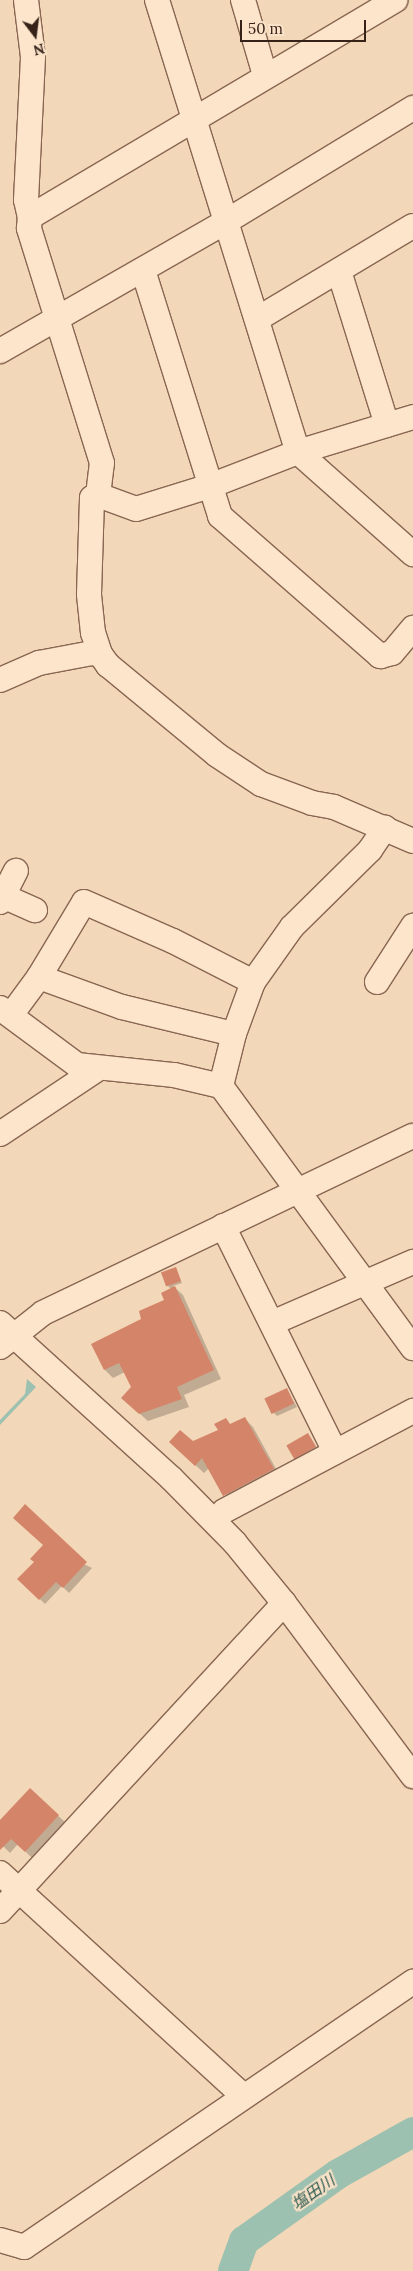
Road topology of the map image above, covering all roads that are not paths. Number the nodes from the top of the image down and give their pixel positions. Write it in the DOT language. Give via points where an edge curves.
graph roads {
  1 [pos="26,0"];
  2 [pos="157,0"];
  3 [pos="244,0"];
  4 [pos="395,0"];
  5 [pos="265,75"];
  6 [pos="413,108"];
  7 [pos="193,118"];
  8 [pos="30,217"];
  9 [pos="227,221"];
  10 [pos="413,226"];
  11 [pos="143,270"];
  12 [pos="339,271"];
  13 [pos="259,318"];
  14 [pos="60,319"];
  15 [pos="0,351"];
  16 [pos="413,417"];
  17 [pos="388,425"];
  18 [pos="298,452"];
  19 [pos="210,486"];
  20 [pos="98,495"];
  21 [pos="413,554"];
  22 [pos="413,628"];
  23 [pos="100,654"];
  24 [pos="0,680"];
  25 [pos="385,828"];
  26 [pos="413,841"];
  27 [pos="16,871"];
  28 [pos="1,899"];
  29 [pos="36,910"];
  30 [pos="413,926"];
  31 [pos="40,977"];
  32 [pos="253,982"];
  33 [pos="377,982"];
  34 [pos="6,1011"];
  35 [pos="234,1034"];
  36 [pos="99,1068"];
  37 [pos="221,1086"];
  38 [pos="0,1134"];
  39 [pos="413,1136"];
  40 [pos="297,1190"];
  41 [pos="223,1226"];
  42 [pos="413,1262"];
  43 [pos="368,1282"];
  44 [pos="272,1323"];
  45 [pos="4,1335"];
  46 [pos="413,1348"];
  47 [pos="413,1411"];
  48 [pos="335,1452"];
  49 [pos="224,1511"];
  50 [pos="284,1603"];
  51 [pos="413,1776"];
  52 [pos="0,1873"];
  53 [pos="19,1891"];
  54 [pos="0,1911"];
  55 [pos="413,1982"];
  56 [pos="243,2096"];
  57 [pos="0,2240"];
  1 -- 8 [label="street" via="33,57 26,200"];
  2 -- 7 [label="street"];
  3 -- 5 [label="street"];
  4 -- 5 [label="street"];
  5 -- 7 [label="street"];
  6 -- 9 [label="street"];
  7 -- 8 [label="street"];
  7 -- 9 [label="street"];
  8 -- 14 [label="street" via="29,228"];
  9 -- 11 [label="street"];
  9 -- 13 [label="street"];
  10 -- 12 [label="street"];
  11 -- 14 [label="street"];
  11 -- 19 [label="street"];
  12 -- 13 [label="street"];
  12 -- 17 [label="street"];
  13 -- 18 [label="street"];
  14 -- 15 [label="street"];
  14 -- 20 [label="street" via="102,463"];
  16 -- 17 [label="street"];
  17 -- 18 [label="street"];
  18 -- 19 [label="street"];
  18 -- 21 [label="street"];
  19 -- 20 [label="street" via="136,509"];
  19 -- 22 [label="street" via="220,516 380,656 392,653"];
  20 -- 23 [label="street" via="92,498 89,594 93,633"];
  23 -- 24 [label="street" via="39,663"];
  23 -- 25 [label="street" via="108,665 218,755 261,784 312,803 334,807"];
  25 -- 26 [label="street"];
  25 -- 32 [label="street" via="370,850 292,927"];
  27 -- 28 [label="street"];
  28 -- 29 [label="street"];
  30 -- 33 [label="street"];
  31 -- 32 [label="street" via="84,902"];
  31 -- 34 [label="street"];
  31 -- 35 [label="street" via="122,1007"];
  32 -- 35 [label="street"];
  34 -- 36 [label="street" via="77,1064"];
  35 -- 37 [label="street"];
  36 -- 37 [label="street" via="174,1076"];
  36 -- 38 [label="street"];
  37 -- 40 [label="street"];
  39 -- 40 [label="street"];
  40 -- 41 [label="street"];
  40 -- 43 [label="street"];
  41 -- 44 [label="street"];
  41 -- 45 [label="street"];
  42 -- 43 [label="street"];
  43 -- 44 [label="street"];
  43 -- 46 [label="street"];
  44 -- 48 [label="street"];
  45 -- 50 [label="street" via="171,1478 235,1543"];
  47 -- 48 [label="street"];
  48 -- 49 [label="street"];
  50 -- 51 [label="street"];
  50 -- 53 [label="street"];
  52 -- 53 [label="street"];
  53 -- 54 [label="street"];
  53 -- 56 [label="street"];
  55 -- 56 [label="street"];
  56 -- 57 [label="street" via="24,2247"];
}
